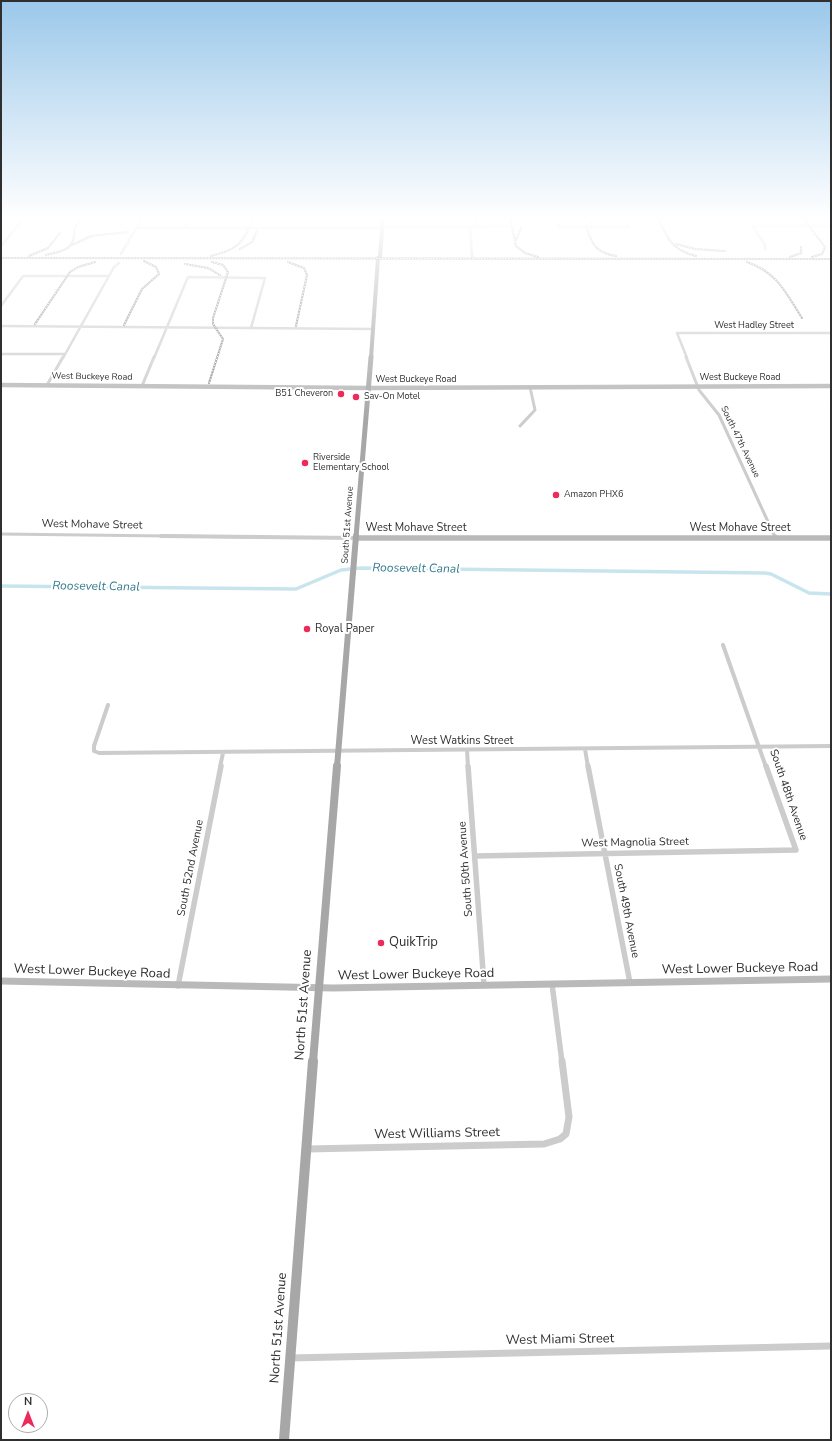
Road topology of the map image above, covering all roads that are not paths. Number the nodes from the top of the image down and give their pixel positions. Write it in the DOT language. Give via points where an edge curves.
graph roads {
  1 [pos="16,285"];
  2 [pos="104,285"];
  3 [pos="185,285"];
  4 [pos="263,285"];
  5 [pos="377,285"];
  6 [pos="1,306"];
  7 [pos="1,326"];
  8 [pos="80,326"];
  9 [pos="167,327"];
  10 [pos="251,328"];
  11 [pos="374,328"];
  12 [pos="677,333"];
  13 [pos="831,333"];
  14 [pos="1,354"];
  15 [pos="65,354"];
  16 [pos="1,385"];
  17 [pos="47,385"];
  18 [pos="142,386"];
  19 [pos="698,386"];
  20 [pos="831,386"];
  21 [pos="530,387"];
  22 [pos="369,388"];
  23 [pos="520,426"];
  24 [pos="1,534"];
  25 [pos="356,538"];
  26 [pos="776,538"];
  27 [pos="831,538"];
  28 [pos="354,572"];
  29 [pos="723,645"];
  30 [pos="108,705"];
  31 [pos="831,746"];
  32 [pos="760,747"];
  33 [pos="585,749"];
  34 [pos="467,750"];
  35 [pos="339,751"];
  36 [pos="223,753"];
  37 [pos="796,850"];
  38 [pos="604,854"];
  39 [pos="475,856"];
  40 [pos="831,979"];
  41 [pos="1,981"];
  42 [pos="630,983"];
  43 [pos="552,984"];
  44 [pos="484,985"];
  45 [pos="178,986"];
  46 [pos="319,988"];
  47 [pos="307,1149"];
  48 [pos="831,1346"];
  49 [pos="290,1358"];
  50 [pos="284,1440"];
  1 -- 6 [label="street"];
  2 -- 8 [label="street"];
  3 -- 9 [label="street"];
  4 -- 10 [label="street"];
  5 -- 11 [label="main road, South 51st Avenue"];
  7 -- 8 [label="street"];
  8 -- 9 [label="street"];
  8 -- 15 [label="street"];
  9 -- 10 [label="street"];
  9 -- 18 [label="street"];
  10 -- 11 [label="street"];
  11 -- 22 [label="main road, South 51st Avenue"];
  12 -- 13 [label="street, West Hadley Street"];
  12 -- 19 [label="street, South 47th Avenue"];
  14 -- 15 [label="street"];
  15 -- 17 [label="street"];
  16 -- 17 [label="main road, West Buckeye Road"];
  17 -- 18 [label="main road, West Buckeye Road"];
  18 -- 22 [label="main road, West Buckeye Road"];
  19 -- 20 [label="main road, West Buckeye Road"];
  19 -- 21 [label="main road, West Buckeye Road"];
  19 -- 26 [label="street, South 47th Avenue" via="719,415"];
  21 -- 22 [label="main road, West Buckeye Road"];
  21 -- 23 [label="street" via="534,410"];
  22 -- 25 [label="main road, South 51st Avenue"];
  24 -- 25 [label="street, West Mohave Street"];
  25 -- 26 [label="main road, West Mohave Street"];
  25 -- 28 [label="main road, South 51st Avenue"];
  26 -- 27 [label="main road, West Mohave Street"];
  28 -- 35 [label="main road, North 51st Avenue"];
  29 -- 32 [label="street, South 48th Avenue"];
  30 -- 36 [label="street, West Watkins Street" via="94,751"];
  31 -- 32 [label="street, West Watkins Street"];
  32 -- 33 [label="street, West Watkins Street"];
  32 -- 37 [label="street, South 48th Avenue"];
  33 -- 34 [label="street, West Watkins Street"];
  33 -- 38 [label="street, South 49th Avenue"];
  34 -- 35 [label="street, West Watkins Street"];
  34 -- 39 [label="street, South 50th Avenue"];
  35 -- 36 [label="street, West Watkins Street"];
  35 -- 46 [label="main road, North 51st Avenue"];
  36 -- 45 [label="street, South 52nd Avenue"];
  37 -- 38 [label="street, West Magnolia Street"];
  38 -- 39 [label="street, West Magnolia Street"];
  38 -- 42 [label="street, South 49th Avenue"];
  39 -- 44 [label="street, South 50th Avenue"];
  40 -- 42 [label="main road, West Lower Buckeye Road"];
  41 -- 45 [label="main road, West Lower Buckeye Road"];
  42 -- 43 [label="main road, West Lower Buckeye Road"];
  43 -- 44 [label="main road, West Lower Buckeye Road"];
  43 -- 47 [label="street, West Williams Street" via="569,1117 569,1128 565,1136 556,1142 544,1144"];
  44 -- 46 [label="main road, West Lower Buckeye Road"];
  45 -- 46 [label="main road, West Lower Buckeye Road"];
  46 -- 47 [label="main road, North 51st Avenue"];
  47 -- 49 [label="main road, North 51st Avenue"];
  48 -- 49 [label="street, West Miami Street"];
  49 -- 50 [label="main road, North 51st Avenue"];
}
